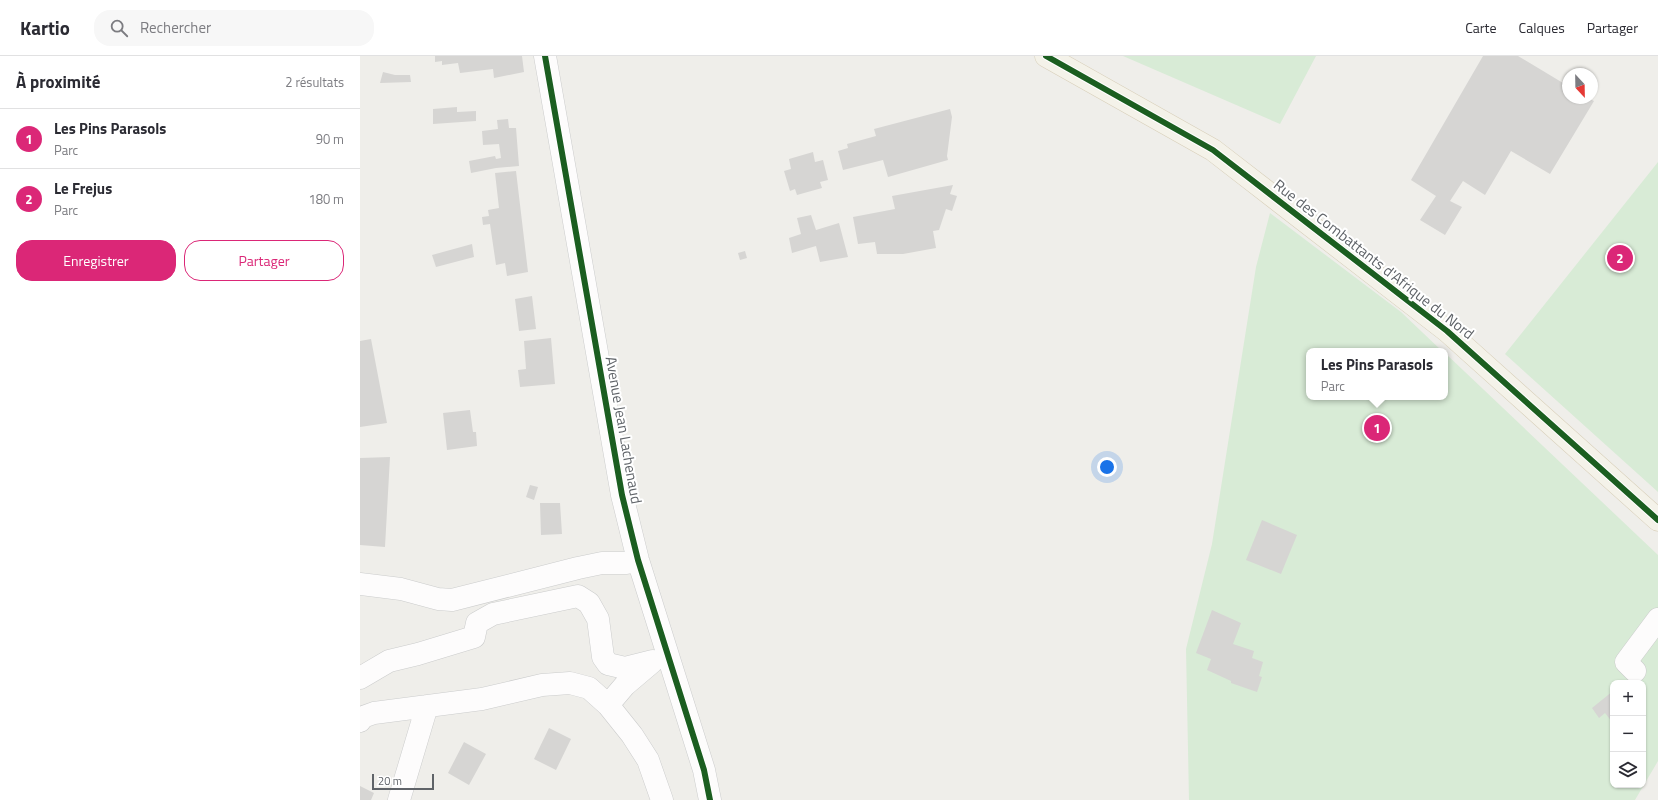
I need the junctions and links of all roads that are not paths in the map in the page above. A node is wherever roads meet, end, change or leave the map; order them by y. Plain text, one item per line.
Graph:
1 (545, 56) edge
2 (1046, 56) edge
3 (1658, 520) edge
4 (638, 560) junction
5 (360, 584) edge
6 (1658, 619) edge
7 (661, 659) junction
8 (1636, 671) dead end
9 (360, 678) edge
10 (608, 705) junction
11 (427, 706) junction
12 (360, 721) edge
13 (399, 800) edge
14 (662, 800) edge
15 (710, 800) edge

1 - 4 street, Avenue Jean Lachenaud
2 - 3 main road, Rue des Combattants d'Afrique du Nord
4 - 5 street
4 - 7 street, Avenue Jean Lachenaud
6 - 8 street
7 - 9 street
7 - 10 street
7 - 15 street, Avenue Jean Lachenaud
10 - 11 street
10 - 14 street
11 - 12 street
11 - 13 street

